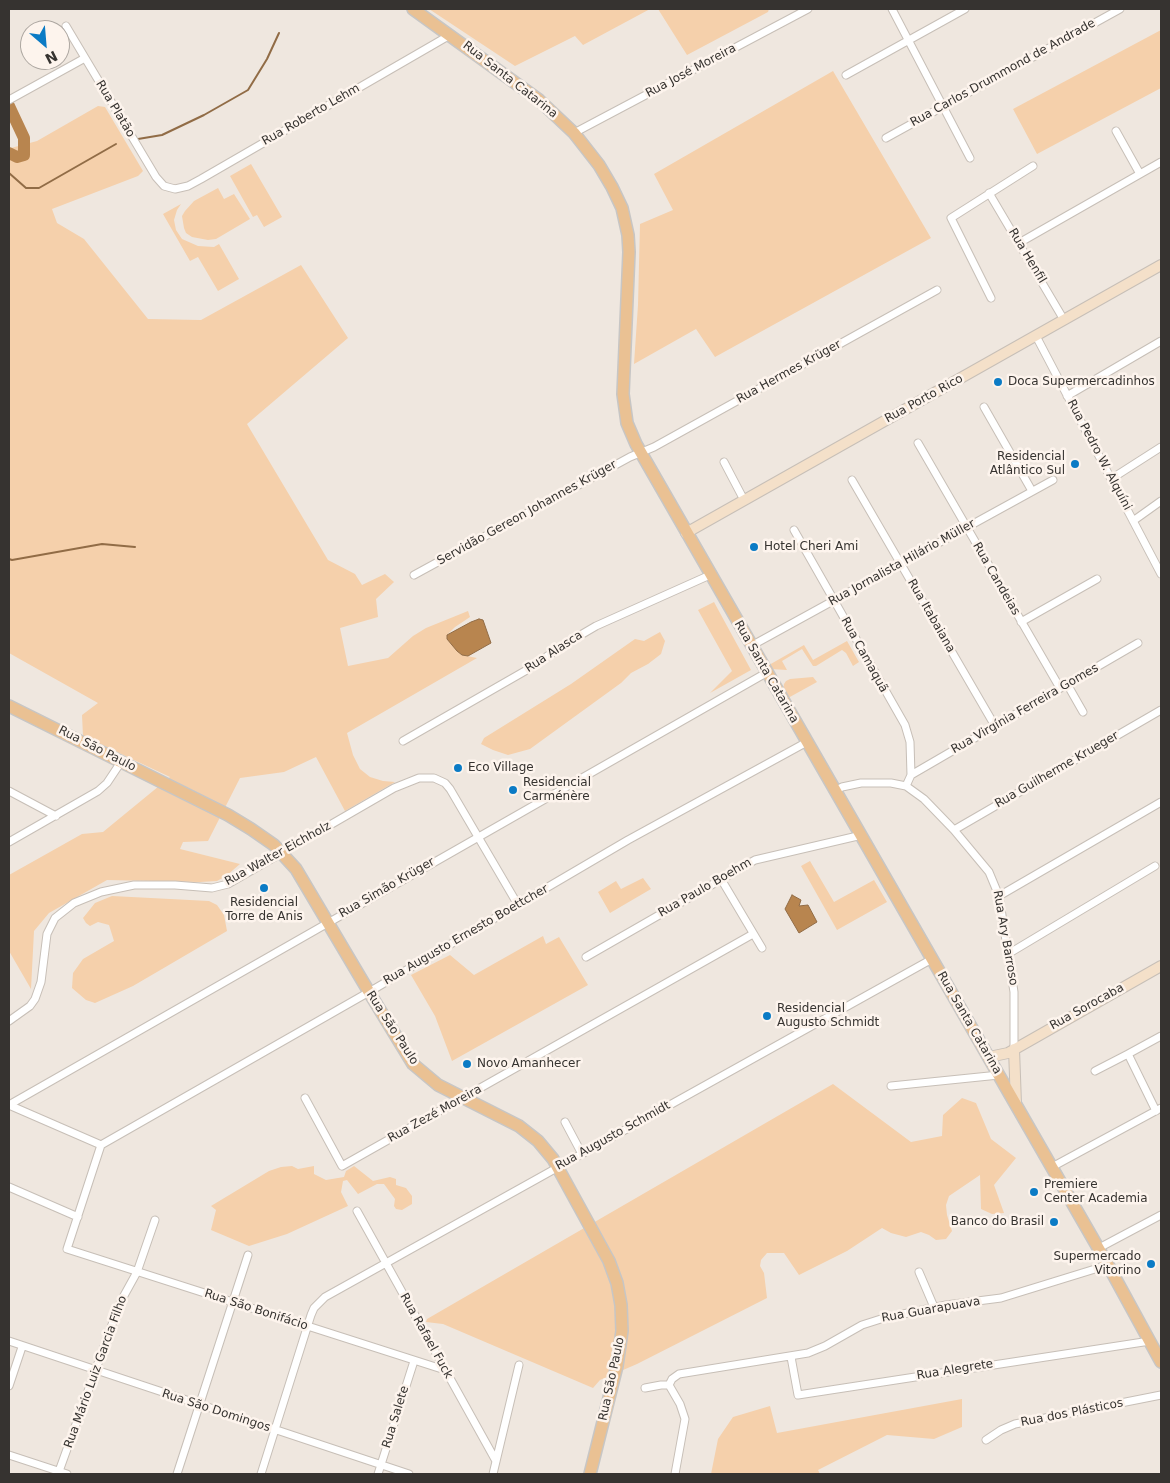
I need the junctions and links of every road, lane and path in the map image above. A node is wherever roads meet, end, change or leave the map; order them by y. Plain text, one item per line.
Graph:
1 (414, 9) edge
2 (808, 9) edge
3 (892, 9) edge
4 (965, 9) edge
5 (1120, 9) edge
6 (70, 33) edge
7 (450, 35) junction
8 (908, 40) junction
9 (85, 58) junction
10 (846, 74) dead end
11 (9, 100) edge
12 (942, 107) junction
13 (1116, 131) dead end
14 (574, 134) junction
15 (886, 138) dead end
16 (970, 158) dead end
17 (1161, 162) edge
18 (1033, 166) dead end
19 (1140, 174) junction
20 (169, 188) joint
21 (989, 193) junction
22 (1019, 243) junction
23 (1161, 265) edge
24 (937, 290) dead end
25 (991, 298) dead end
26 (1064, 320) junction
27 (1036, 336) junction
28 (1161, 342) edge
29 (1067, 396) junction
30 (984, 407) dead end
31 (918, 443) dead end
32 (1161, 447) edge
33 (641, 453) junction
34 (724, 462) dead end
35 (852, 480) dead end
36 (1053, 480) dead end
37 (1111, 480) junction
38 (1032, 491) junction
39 (744, 500) junction
40 (1161, 501) edge
41 (1133, 521) junction
42 (967, 527) junction
43 (794, 530) dead end
44 (686, 533) junction
45 (901, 564) junction
46 (1161, 574) edge
47 (414, 575) dead end
48 (710, 575) junction
49 (1097, 579) dead end
50 (834, 601) junction
51 (1022, 622) junction
52 (1138, 643) dead end
53 (751, 646) junction
54 (766, 673) junction
55 (1067, 684) junction
56 (1060, 688) junction
57 (9, 706) edge
58 (1161, 710) edge
59 (1083, 712) dead end
60 (995, 726) junction
61 (404, 741) dead end
62 (807, 742) junction
63 (121, 762) junction
64 (911, 775) junction
65 (906, 786) junction
66 (9, 791) edge
67 (835, 791) junction
68 (1161, 802) edge
69 (56, 816) junction
70 (954, 830) junction
71 (862, 835) junction
72 (477, 837) junction
73 (9, 842) edge
74 (283, 853) junction
75 (1155, 866) dead end
76 (720, 878) junction
77 (999, 896) junction
78 (518, 905) junction
79 (328, 922) junction
80 (753, 934) junction
81 (762, 948) dead end
82 (1008, 954) junction
83 (586, 957) dead end
84 (932, 959) junction
85 (1161, 966) edge
86 (369, 992) junction
87 (9, 1021) edge
88 (1161, 1036) edge
89 (1014, 1049) junction
90 (1128, 1054) junction
91 (989, 1057) junction
92 (1095, 1071) dead end
93 (999, 1075) junction
94 (891, 1086) dead end
95 (304, 1098) dead end
96 (463, 1098) junction
97 (1016, 1104) junction
98 (9, 1105) edge
99 (1159, 1110) edge
100 (565, 1122) dead end
101 (100, 1145) junction
102 (582, 1154) junction
103 (558, 1167) junction
104 (1052, 1167) junction
105 (9, 1187) edge
106 (357, 1211) dead end
107 (1161, 1215) edge
108 (78, 1217) junction
109 (155, 1220) dead end
110 (1098, 1248) junction
111 (248, 1255) dead end
112 (386, 1263) junction
113 (1108, 1265) junction
114 (137, 1272) junction
115 (919, 1272) dead end
116 (232, 1302) junction
117 (934, 1308) junction
118 (307, 1326) junction
119 (1150, 1341) junction
120 (9, 1342) edge
121 (22, 1347) junction
122 (791, 1357) junction
123 (414, 1360) junction
124 (1161, 1362) edge
125 (518, 1365) dead end
126 (445, 1370) junction
127 (95, 1371) junction
128 (669, 1385) junction
129 (9, 1386) edge
130 (645, 1388) dead end
131 (1161, 1395) edge
132 (199, 1405) junction
133 (275, 1430) junction
134 (986, 1440) dead end
135 (9, 1455) edge
136 (496, 1461) junction
137 (381, 1465) junction
138 (62, 1473) edge
139 (177, 1474) edge
140 (261, 1474) edge
141 (378, 1474) edge
142 (409, 1474) edge
143 (493, 1474) edge
144 (590, 1474) edge
145 (675, 1474) edge

1 - 7 main road, Rua Santa Catarina
2 - 14 street, Rua José Moreira
3 - 8 street
4 - 8 street
5 - 12 street, Rua Carlos Drummond de Andrade
6 - 9 street, Rua Platão
7 - 14 main road, Rua Santa Catarina
7 - 20 street, Rua Roberto Lehm
8 - 10 street
8 - 12 street
9 - 11 street
9 - 20 street, Rua Platão
12 - 15 street, Rua Carlos Drummond de Andrade
12 - 16 street
13 - 19 street
14 - 33 main road, Rua Santa Catarina
17 - 19 street
18 - 21 street
19 - 22 street
21 - 22 street, Rua Henfil
21 - 25 street
22 - 26 street, Rua Henfil
23 - 26 main road, Rua Porto Rico
24 - 33 street, Rua Hermes Krüger
26 - 27 main road, Rua Porto Rico
27 - 29 street, Rua Pedro W. Alquíni
27 - 39 main road, Rua Porto Rico
28 - 29 street
29 - 37 street, Rua Pedro W. Alquíni
30 - 38 street
31 - 42 street, Rua Candeias
32 - 37 street
33 - 44 main road, Rua Santa Catarina
33 - 47 street, Servidão Gereon Johannes Krüger
34 - 39 street
35 - 45 street, Rua Itabaiana
36 - 38 street, Rua Jornalista Hilário Müller
37 - 41 street, Rua Pedro W. Alquíni
38 - 42 street, Rua Jornalista Hilário Müller
39 - 44 main road, Rua Porto Rico
40 - 41 street
41 - 46 street, Rua Pedro W. Alquíni
42 - 45 street, Rua Jornalista Hilário Müller
42 - 51 street, Rua Candeias
43 - 50 street, Rua Camaquã
44 - 48 main road, Rua Santa Catarina
45 - 50 street, Rua Jornalista Hilário Müller
45 - 60 street, Rua Itabaiana
48 - 53 main road, Rua Santa Catarina
48 - 61 street, Rua Alasca
49 - 51 street
50 - 53 street, Rua Jornalista Hilário Müller
50 - 64 street, Rua Camaquã
51 - 56 street, Rua Candeias
52 - 55 street, Rua Virgínia Ferreira Gomes
53 - 54 main road, Rua Santa Catarina
54 - 62 main road, Rua Santa Catarina
54 - 72 street, Rua Simão Krüger
55 - 56 street, Rua Virgínia Ferreira Gomes
55 - 59 street
56 - 60 street, Rua Virgínia Ferreira Gomes
57 - 63 main road, Rua São Paulo
58 - 70 street, Rua Guilherme Krueger
60 - 64 street, Rua Virgínia Ferreira Gomes
62 - 67 main road, Rua Santa Catarina
62 - 78 street, Rua Augusto Ernesto Boettcher
63 - 69 street
63 - 74 main road, Rua São Paulo
64 - 65 street, Rua Camaquã
65 - 67 street
65 - 70 street, Rua Ary Barroso
66 - 69 street
67 - 71 main road, Rua Santa Catarina
68 - 77 street
69 - 73 street
70 - 77 street, Rua Ary Barroso
71 - 76 street, Rua Paulo Boehm
71 - 84 main road, Rua Santa Catarina
72 - 74 street, Rua Walter Eichholz
72 - 78 street, Rua Walter Eichholz
72 - 79 street, Rua Simão Krüger
74 - 79 main road, Rua São Paulo
74 - 87 street, Rua Walter Eichholz
75 - 82 street
76 - 80 street
76 - 83 street, Rua Paulo Boehm
77 - 82 street, Rua Ary Barroso
78 - 86 street, Rua Augusto Ernesto Boettcher
79 - 86 main road, Rua São Paulo
79 - 98 street, Rua Simão Krüger
80 - 81 street
80 - 96 street, Rua Zezé Moreira
82 - 89 street, Rua Ary Barroso
84 - 91 main road, Rua Santa Catarina
84 - 102 street, Rua Augusto Schmidt
85 - 89 main road, Rua Sorocaba
86 - 96 main road, Rua São Paulo
86 - 101 street, Rua Augusto Ernesto Boettcher
88 - 90 street
89 - 91 main road, Rua Sorocaba
89 - 97 main road
90 - 92 street
90 - 99 street
91 - 93 main road, Rua Santa Catarina
93 - 94 street
93 - 97 main road, Rua Santa Catarina
95 - 96 street, Rua Zezé Moreira
96 - 103 main road, Rua São Paulo
97 - 104 main road, Rua Santa Catarina
98 - 101 street
99 - 104 street
100 - 102 street
101 - 108 street
102 - 103 street, Rua Augusto Schmidt
103 - 112 street, Rua Augusto Schmidt
103 - 144 main road, Rua São Paulo
104 - 110 main road, Rua Santa Catarina
105 - 108 street
106 - 112 street, Rua Rafael Fuck
107 - 110 street
108 - 114 street, Rua São Bonifácio
109 - 114 street, Rua Mário Luiz Garcia Filho
110 - 113 main road, Rua Santa Catarina
111 - 116 street
112 - 118 street, Rua Augusto Schmidt
112 - 126 street, Rua Rafael Fuck
113 - 117 street, Rua Guarapuava
113 - 119 main road, Rua Santa Catarina
114 - 116 street, Rua São Bonifácio
114 - 127 street, Rua Mário Luiz Garcia Filho
115 - 117 street
116 - 118 street, Rua São Bonifácio
116 - 132 street
117 - 122 street, Rua Guarapuava
118 - 123 street, Rua São Bonifácio
118 - 133 street, Rua Augusto Schmidt
119 - 122 street, Rua Alegrete
119 - 124 main road, Rua Santa Catarina
120 - 121 street, Rua São Domingos
121 - 127 street, Rua São Domingos
121 - 129 street
122 - 128 street, Rua Guarapuava
123 - 126 street, Rua São Bonifácio
123 - 137 street, Rua Salete
125 - 136 street
126 - 136 street, Rua Rafael Fuck
127 - 132 street, Rua São Domingos
127 - 138 street, Rua Mário Luiz Garcia Filho
128 - 130 street, Rua Guarapuava
128 - 145 street
131 - 134 street, Rua dos Plásticos
132 - 133 street, Rua São Domingos
132 - 139 street
133 - 137 street, Rua São Domingos
133 - 140 street, Rua Augusto Schmidt
135 - 138 street
136 - 143 street
137 - 141 street, Rua Salete
137 - 142 street, Rua São Domingos

